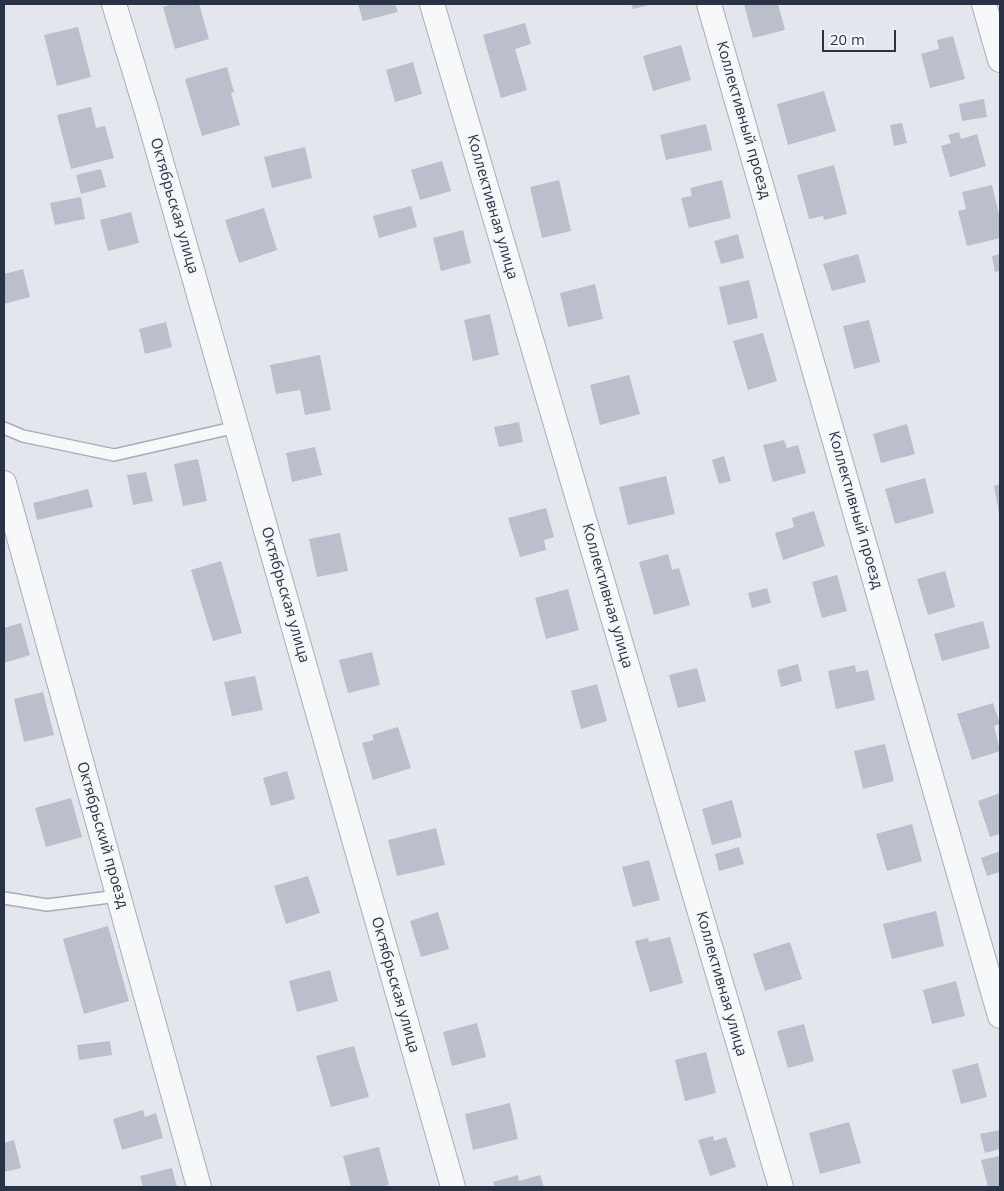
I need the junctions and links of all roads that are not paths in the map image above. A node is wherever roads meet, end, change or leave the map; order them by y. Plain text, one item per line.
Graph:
1 (114, 4) edge
2 (432, 4) edge
3 (710, 4) edge
4 (984, 4) edge
5 (1000, 60) edge
6 (237, 427) junction
7 (4, 428) edge
8 (4, 483) edge
9 (118, 896) junction
10 (4, 898) edge
11 (1000, 1016) edge
12 (199, 1187) edge
13 (453, 1187) edge
14 (781, 1187) edge

1 - 6 street, Октябрьская улица
2 - 14 street, Коллективная улица
3 - 11 street, Коллективный проезд
4 - 5 street
6 - 7 lane
6 - 13 street, Октябрьская улица
8 - 9 street, Октябрьский проезд
9 - 10 lane
9 - 12 street, Октябрьский проезд

